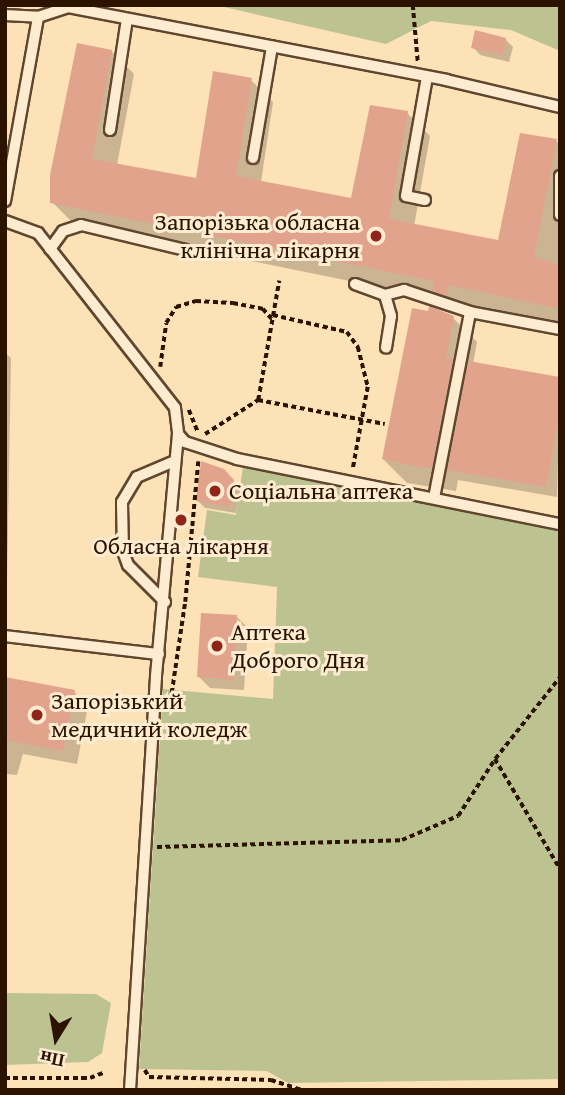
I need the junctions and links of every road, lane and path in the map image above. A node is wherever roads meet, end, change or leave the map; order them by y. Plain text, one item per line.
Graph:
1 (32, 5) edge
2 (414, 5) edge
3 (5, 15) edge
4 (38, 18) junction
5 (127, 19) junction
6 (272, 47) junction
7 (423, 76) junction
8 (560, 107) edge
9 (110, 130) dead end
10 (253, 158) dead end
11 (560, 176) edge
12 (425, 200) dead end
13 (5, 201) edge
14 (560, 215) edge
15 (5, 221) edge
16 (50, 249) junction
17 (185, 250) dead end
18 (279, 281) dead end
19 (355, 284) dead end
20 (385, 295) junction
21 (470, 312) junction
22 (273, 317) junction
23 (560, 329) edge
24 (386, 348) dead end
25 (160, 367) dead end
26 (258, 400) junction
27 (362, 420) junction
28 (385, 424) dead end
29 (178, 434) junction
30 (201, 438) dead end
31 (173, 462) junction
32 (198, 462) dead end
33 (353, 470) dead end
34 (434, 498) junction
35 (560, 524) edge
36 (165, 603) junction
37 (5, 636) edge
38 (159, 654) junction
39 (560, 677) edge
40 (168, 718) dead end
41 (495, 759) junction
42 (144, 847) junction
43 (560, 869) edge
44 (103, 1073) dead end
45 (149, 1076) dead end
46 (5, 1078) edge
47 (130, 1090) edge
48 (302, 1090) edge

1 - 4 lane
2 - 7 path
3 - 4 lane
4 - 5 lane
4 - 13 lane
5 - 6 lane
5 - 9 lane
6 - 7 lane
6 - 10 lane
7 - 8 lane
7 - 12 lane
11 - 14 lane
15 - 16 lane
16 - 17 lane
16 - 29 lane
18 - 22 path
19 - 20 lane
20 - 21 lane
20 - 24 lane
21 - 23 lane
21 - 34 lane
22 - 25 path
22 - 26 path
22 - 27 path
26 - 27 path
26 - 30 path
27 - 28 path
27 - 33 path
29 - 31 lane
29 - 34 lane
31 - 36 lane
31 - 36 lane
32 - 40 path
34 - 35 lane
36 - 38 lane
37 - 38 lane
38 - 42 lane
39 - 41 path
41 - 42 path
41 - 43 path
42 - 47 lane
44 - 46 path
45 - 48 path

